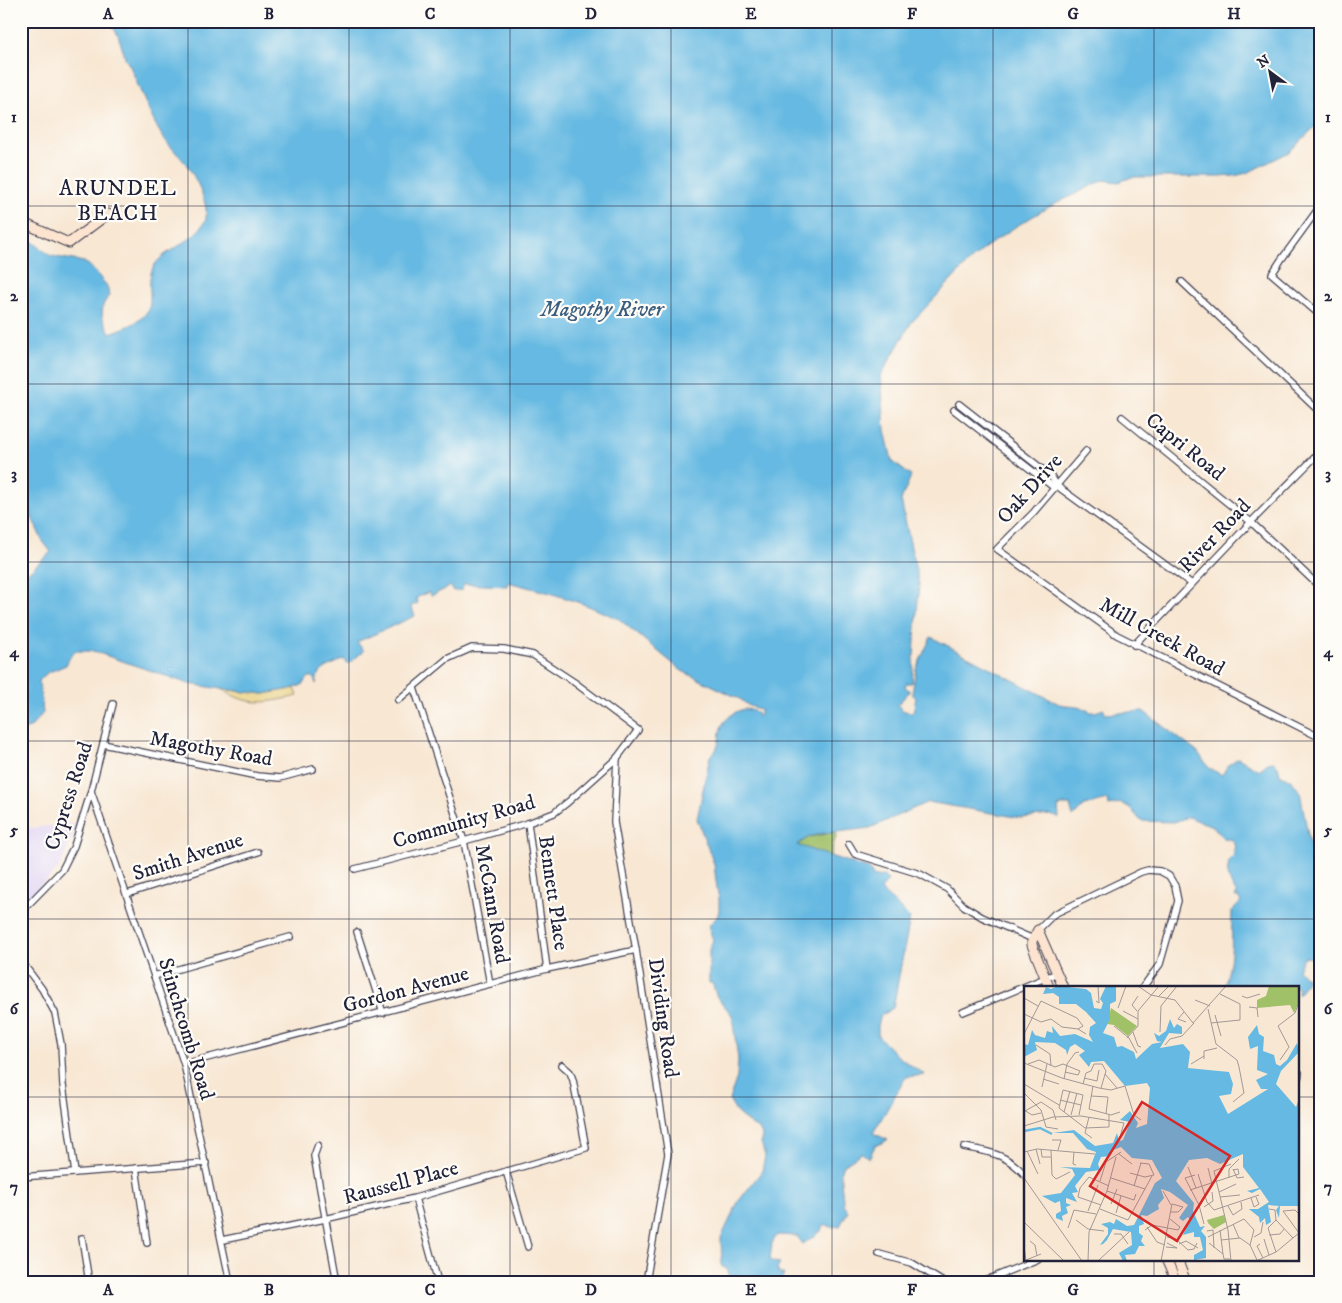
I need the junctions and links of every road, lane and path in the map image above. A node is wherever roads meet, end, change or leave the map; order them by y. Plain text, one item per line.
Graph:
1 (1321, 205) edge
2 (108, 214) dead end
3 (21, 222) edge
4 (1182, 282) dead end
5 (1321, 316) edge
6 (959, 404) dead end
7 (954, 410) dead end
8 (1321, 413) edge
9 (1122, 417) dead end
10 (1086, 451) dead end
11 (1321, 451) edge
12 (1057, 486) junction
13 (1251, 522) junction
14 (996, 549) joint
15 (1192, 584) junction
16 (1321, 588) edge
17 (1134, 645) junction
18 (414, 688) junction
19 (398, 700) dead end
20 (113, 704) dead end
21 (1321, 738) edge
22 (103, 744) junction
23 (617, 758) junction
24 (313, 769) dead end
25 (91, 791) junction
26 (528, 823) junction
27 (464, 841) junction
28 (849, 844) dead end
29 (258, 852) dead end
30 (355, 869) dead end
31 (127, 894) junction
32 (21, 912) edge
33 (1038, 930) junction
34 (357, 932) dead end
35 (290, 937) dead end
36 (1032, 939) junction
37 (636, 950) junction
38 (21, 961) edge
39 (547, 968) junction
40 (1057, 974) junction
41 (154, 976) junction
42 (1048, 983) edge
43 (490, 984) junction
44 (1063, 986) edge
45 (1144, 986) edge
46 (1024, 991) edge
47 (963, 1012) dead end
48 (383, 1013) junction
49 (184, 1064) junction
50 (562, 1065) dead end
51 (318, 1145) dead end
52 (964, 1147) dead end
53 (206, 1163) junction
54 (136, 1168) junction
55 (506, 1171) junction
56 (75, 1173) junction
57 (1024, 1174) edge
58 (21, 1177) edge
59 (415, 1198) junction
60 (325, 1219) junction
61 (82, 1238) dead end
62 (222, 1240) junction
63 (147, 1243) dead end
64 (528, 1247) dead end
65 (879, 1254) dead end
66 (1036, 1260) edge
67 (1166, 1260) edge
68 (1177, 1260) edge
69 (89, 1282) edge
70 (230, 1282) edge
71 (337, 1282) edge
72 (438, 1282) edge
73 (646, 1282) edge
74 (943, 1282) edge
75 (982, 1282) edge
76 (1176, 1282) edge
77 (1186, 1282) edge

1 - 5 street
2 - 3 street
4 - 8 street
6 - 12 street
7 - 12 street
9 - 13 street, Capri Road
10 - 12 street, Oak Drive
11 - 13 street, River Road
12 - 14 street, Oak Drive
12 - 15 street
13 - 15 street, River Road
13 - 16 street, Capri Road
14 - 17 street, Mill Creek Road
15 - 17 street, River Road
17 - 21 street, Mill Creek Road
18 - 19 street
18 - 23 street, Community Road
18 - 27 street, McCann Road
20 - 22 street, Cypress Road
22 - 24 street, Magothy Road
22 - 25 street, Cypress Road
23 - 26 street, Community Road
23 - 37 street, Dividing Road
25 - 31 street, Stinchcomb Road
25 - 32 street, Cypress Road
26 - 27 street, Community Road
26 - 39 street, Bennett Place
27 - 30 street, Community Road
27 - 43 street, McCann Road
28 - 36 street
29 - 31 street, Smith Avenue
31 - 41 street, Stinchcomb Road
33 - 36 street
33 - 40 street
33 - 45 street
34 - 48 street
35 - 41 street
36 - 42 street
37 - 39 street, Gordon Avenue
37 - 73 street, Dividing Road
38 - 56 street
39 - 43 street, Gordon Avenue
40 - 42 street
40 - 44 street
41 - 49 street, Stinchcomb Road
43 - 48 street, Gordon Avenue
46 - 47 street
48 - 49 street, Gordon Avenue
49 - 53 street, Stinchcomb Road
50 - 55 street, Raussell Place
51 - 60 street
52 - 57 street
53 - 54 street
53 - 62 street, Stinchcomb Road
54 - 56 street
54 - 63 street
55 - 59 street, Raussell Place
55 - 64 street
56 - 58 street
59 - 60 street, Raussell Place
59 - 72 street
60 - 62 street, Raussell Place
60 - 71 street
61 - 69 street
62 - 70 street, Stinchcomb Road
65 - 74 street
66 - 75 street
67 - 76 street
68 - 77 street

